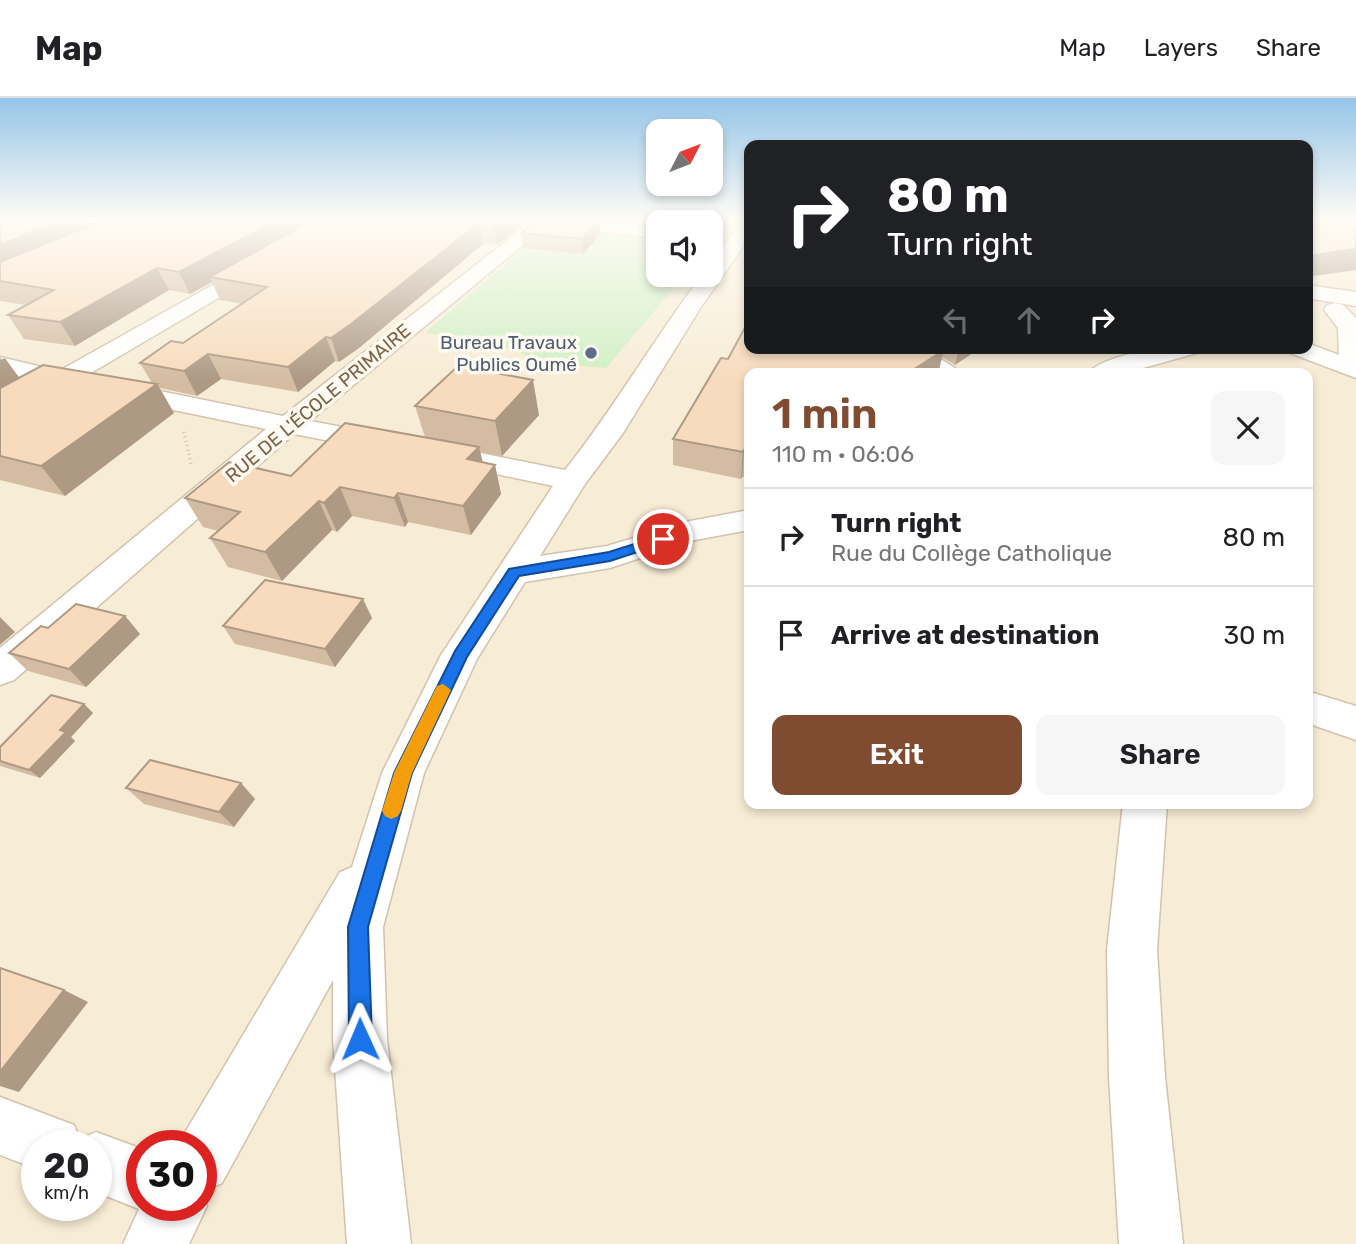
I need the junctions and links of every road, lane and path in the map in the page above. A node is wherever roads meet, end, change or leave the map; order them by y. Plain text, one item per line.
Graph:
1 (246, 274) edge
2 (476, 274) edge
3 (711, 274) edge
4 (1313, 294) edge
5 (1341, 307) edge
6 (1313, 353) edge
7 (916, 354) edge
8 (1162, 354) edge
9 (0, 365) edge
10 (938, 368) edge
11 (1115, 368) edge
12 (1353, 369) edge
13 (61, 379) junction
14 (165, 401) junction
15 (0, 415) edge
16 (289, 424) junction
17 (572, 481) junction
18 (201, 501) junction
19 (744, 521) edge
20 (514, 572) junction
21 (0, 670) edge
22 (1313, 709) edge
23 (1356, 723) edge
24 (1144, 809) edge
25 (379, 850) junction
26 (0, 1126) edge
27 (21, 1134) edge
28 (217, 1134) edge
29 (168, 1221) edge
30 (155, 1244) edge
31 (379, 1244) edge
32 (1151, 1244) edge

1 - 13 street
2 - 16 street, RUE DE L'ÉCOLE PRIMAIRE
3 - 17 street
4 - 5 street
5 - 12 street
6 - 12 street
7 - 10 street
8 - 11 street
9 - 13 street
13 - 14 street
13 - 15 street
14 - 16 street
14 - 18 path
16 - 17 street
16 - 18 street, RUE DE L'ÉCOLE PRIMAIRE
17 - 20 street
18 - 21 street, RUE DE L'ÉCOLE PRIMAIRE
19 - 20 street
20 - 25 street
22 - 23 street
24 - 32 street
25 - 28 street
25 - 31 street
26 - 27 street
29 - 30 street

